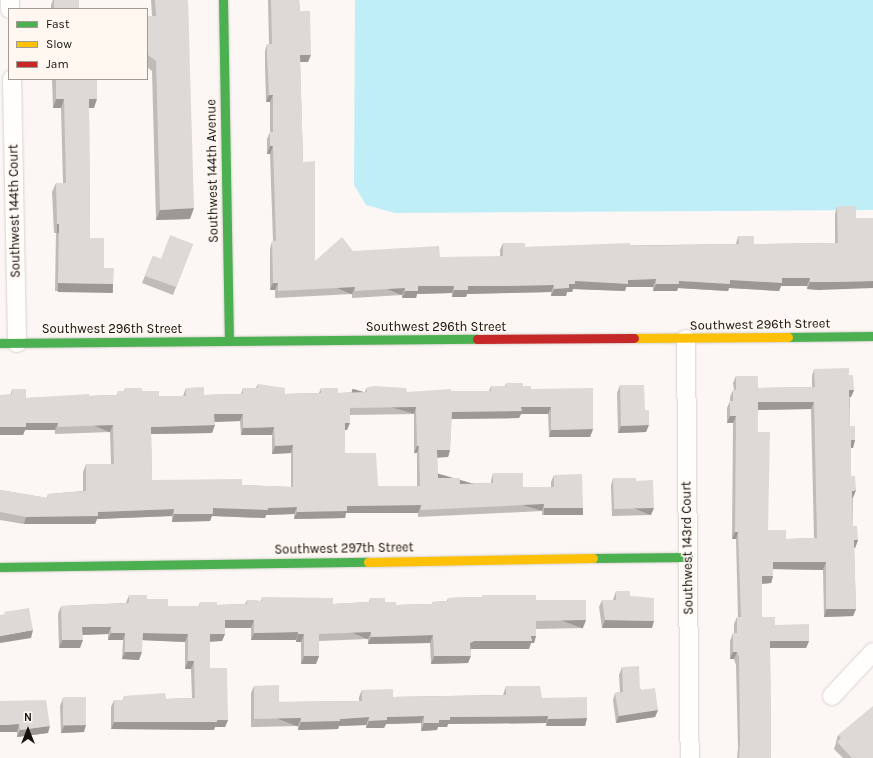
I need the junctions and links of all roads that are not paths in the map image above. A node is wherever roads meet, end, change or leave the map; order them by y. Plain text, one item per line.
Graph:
1 (223, 0) edge
2 (12, 80) edge
3 (7, 120) edge
4 (873, 336) edge
5 (686, 339) junction
6 (229, 341) junction
7 (8, 343) edge
8 (688, 558) junction
9 (0, 567) edge
10 (873, 652) edge
11 (832, 696) dead end
12 (690, 758) edge

1 - 6 street, Southwest 144th Avenue
2 - 3 street, Southwest 144th Court
3 - 7 street, Southwest 144th Court
4 - 5 street, Southwest 296th Street
5 - 6 street, Southwest 296th Street
5 - 8 street, Southwest 143rd Court
6 - 7 street, Southwest 296th Street
8 - 9 street, Southwest 297th Street
8 - 12 street, Southwest 143rd Court
10 - 11 street

